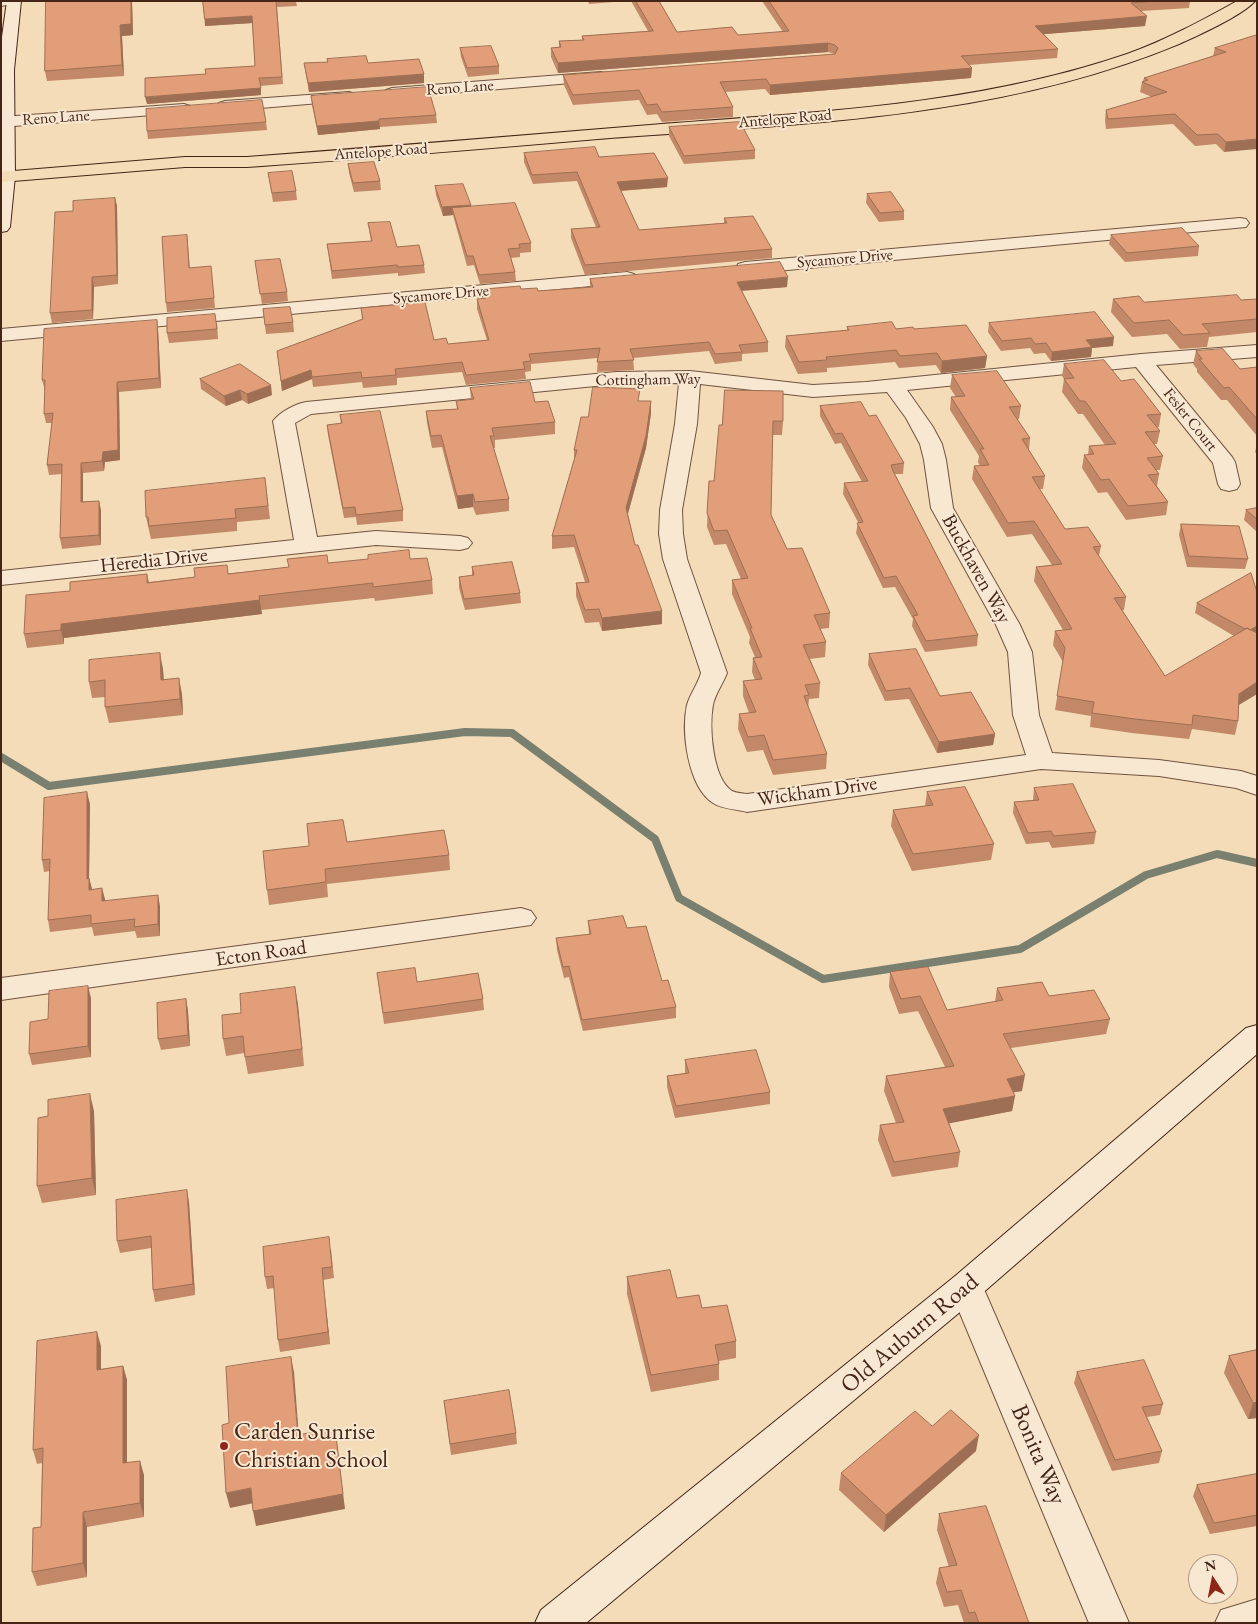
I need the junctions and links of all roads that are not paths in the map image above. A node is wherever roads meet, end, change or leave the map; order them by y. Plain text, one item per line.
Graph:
1 (7, 1) edge
2 (14, 1) edge
3 (1248, 1) edge
4 (1, 2) edge
5 (619, 76) edge
6 (381, 94) edge
7 (361, 96) edge
8 (4, 122) edge
9 (4, 182) edge
10 (1240, 223) dead end
11 (1, 227) edge
12 (724, 270) edge
13 (645, 277) edge
14 (1, 335) edge
15 (1257, 351) edge
16 (1141, 360) junction
17 (690, 377) junction
18 (893, 386) junction
19 (1229, 484) dead end
20 (460, 543) dead end
21 (307, 545) junction
22 (1, 578) edge
23 (1041, 761) junction
24 (1252, 778) edge
25 (521, 918) dead end
26 (1, 989) edge
27 (1257, 1036) edge
28 (966, 1287) junction
29 (1257, 1618) edge
30 (555, 1623) edge
31 (1109, 1623) edge
32 (1235, 1623) edge

1 - 4 street
2 - 8 street
3 - 9 main road, Antelope Road
5 - 6 street, Reno Lane
7 - 8 street, Reno Lane
8 - 9 street
9 - 11 street
10 - 12 street, Sycamore Drive
13 - 14 street, Sycamore Drive
15 - 16 street, Cottingham Way
16 - 18 street, Cottingham Way
16 - 19 street, Fesler Court
17 - 18 street, Cottingham Way
17 - 21 street, Cottingham Way
17 - 23 street, Wickham Drive
18 - 23 street, Buckhaven Way
20 - 21 street, Heredia Drive
21 - 22 street, Heredia Drive
23 - 24 street, Wickham Drive
25 - 26 street, Ecton Road
27 - 28 street, Old Auburn Road
28 - 30 street, Old Auburn Road
28 - 31 street, Bonita Way
29 - 32 street

